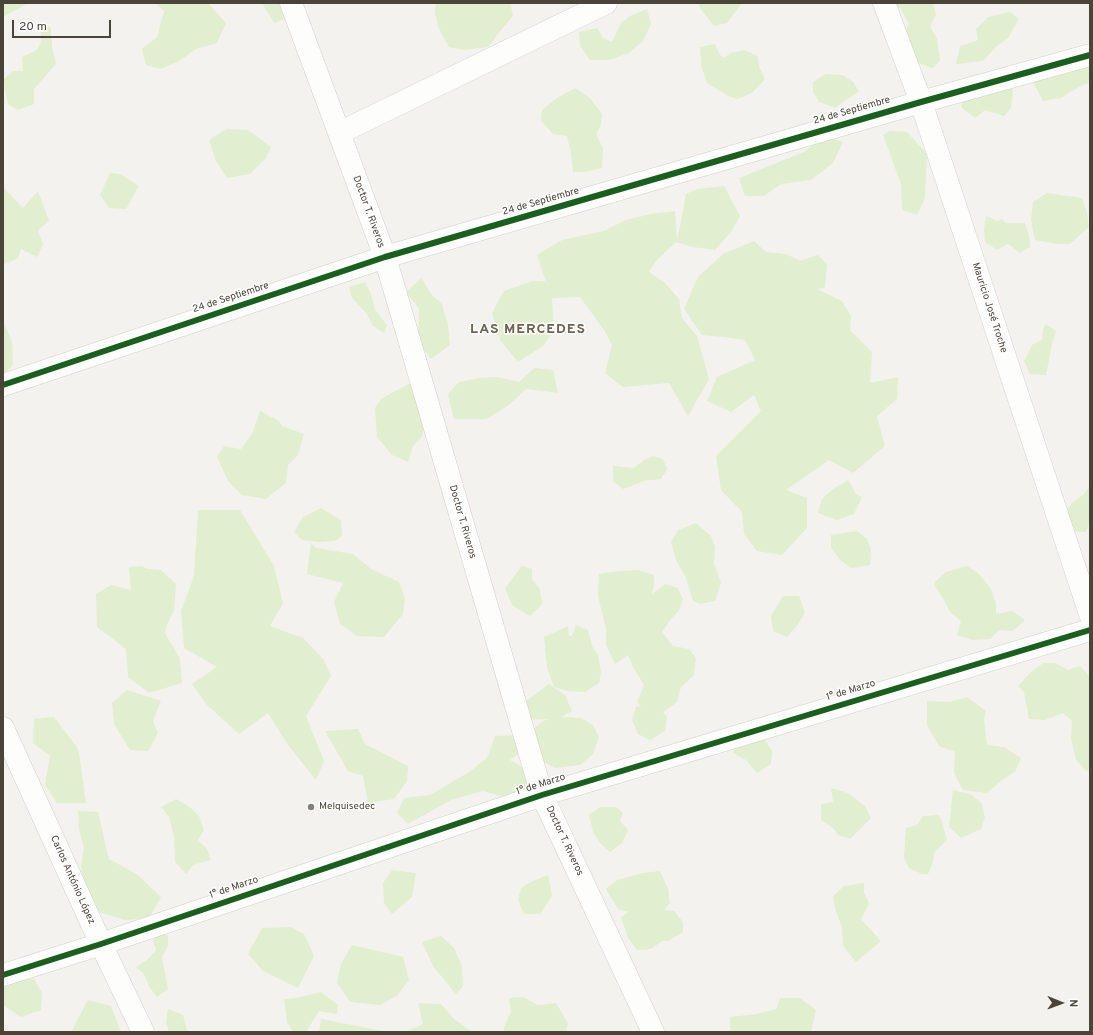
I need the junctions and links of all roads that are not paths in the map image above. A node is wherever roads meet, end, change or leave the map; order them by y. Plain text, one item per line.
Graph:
1 (291, 3) edge
2 (606, 3) edge
3 (884, 3) edge
4 (1090, 55) edge
5 (921, 102) junction
6 (339, 133) junction
7 (385, 257) junction
8 (3, 385) edge
9 (1090, 614) edge
10 (1090, 630) edge
11 (3, 728) edge
12 (542, 795) junction
13 (101, 944) junction
14 (3, 975) edge
15 (144, 1032) edge
16 (653, 1032) edge

1 - 6 street, Doctor T. Riveros
2 - 6 street
3 - 5 street, Mauricio José Troche
4 - 5 street, 24 de Septiembre
5 - 7 street, 24 de Septiembre
5 - 9 street, Mauricio José Troche
6 - 7 street, Doctor T. Riveros
7 - 8 street, 24 de Septiembre
7 - 12 street, Doctor T. Riveros
10 - 12 street, 1° de Marzo
11 - 13 street, Carlos António López
12 - 13 street, 1° de Marzo
12 - 16 street, Doctor T. Riveros
13 - 14 street, 1° de Marzo
13 - 15 street, Carlos António López

